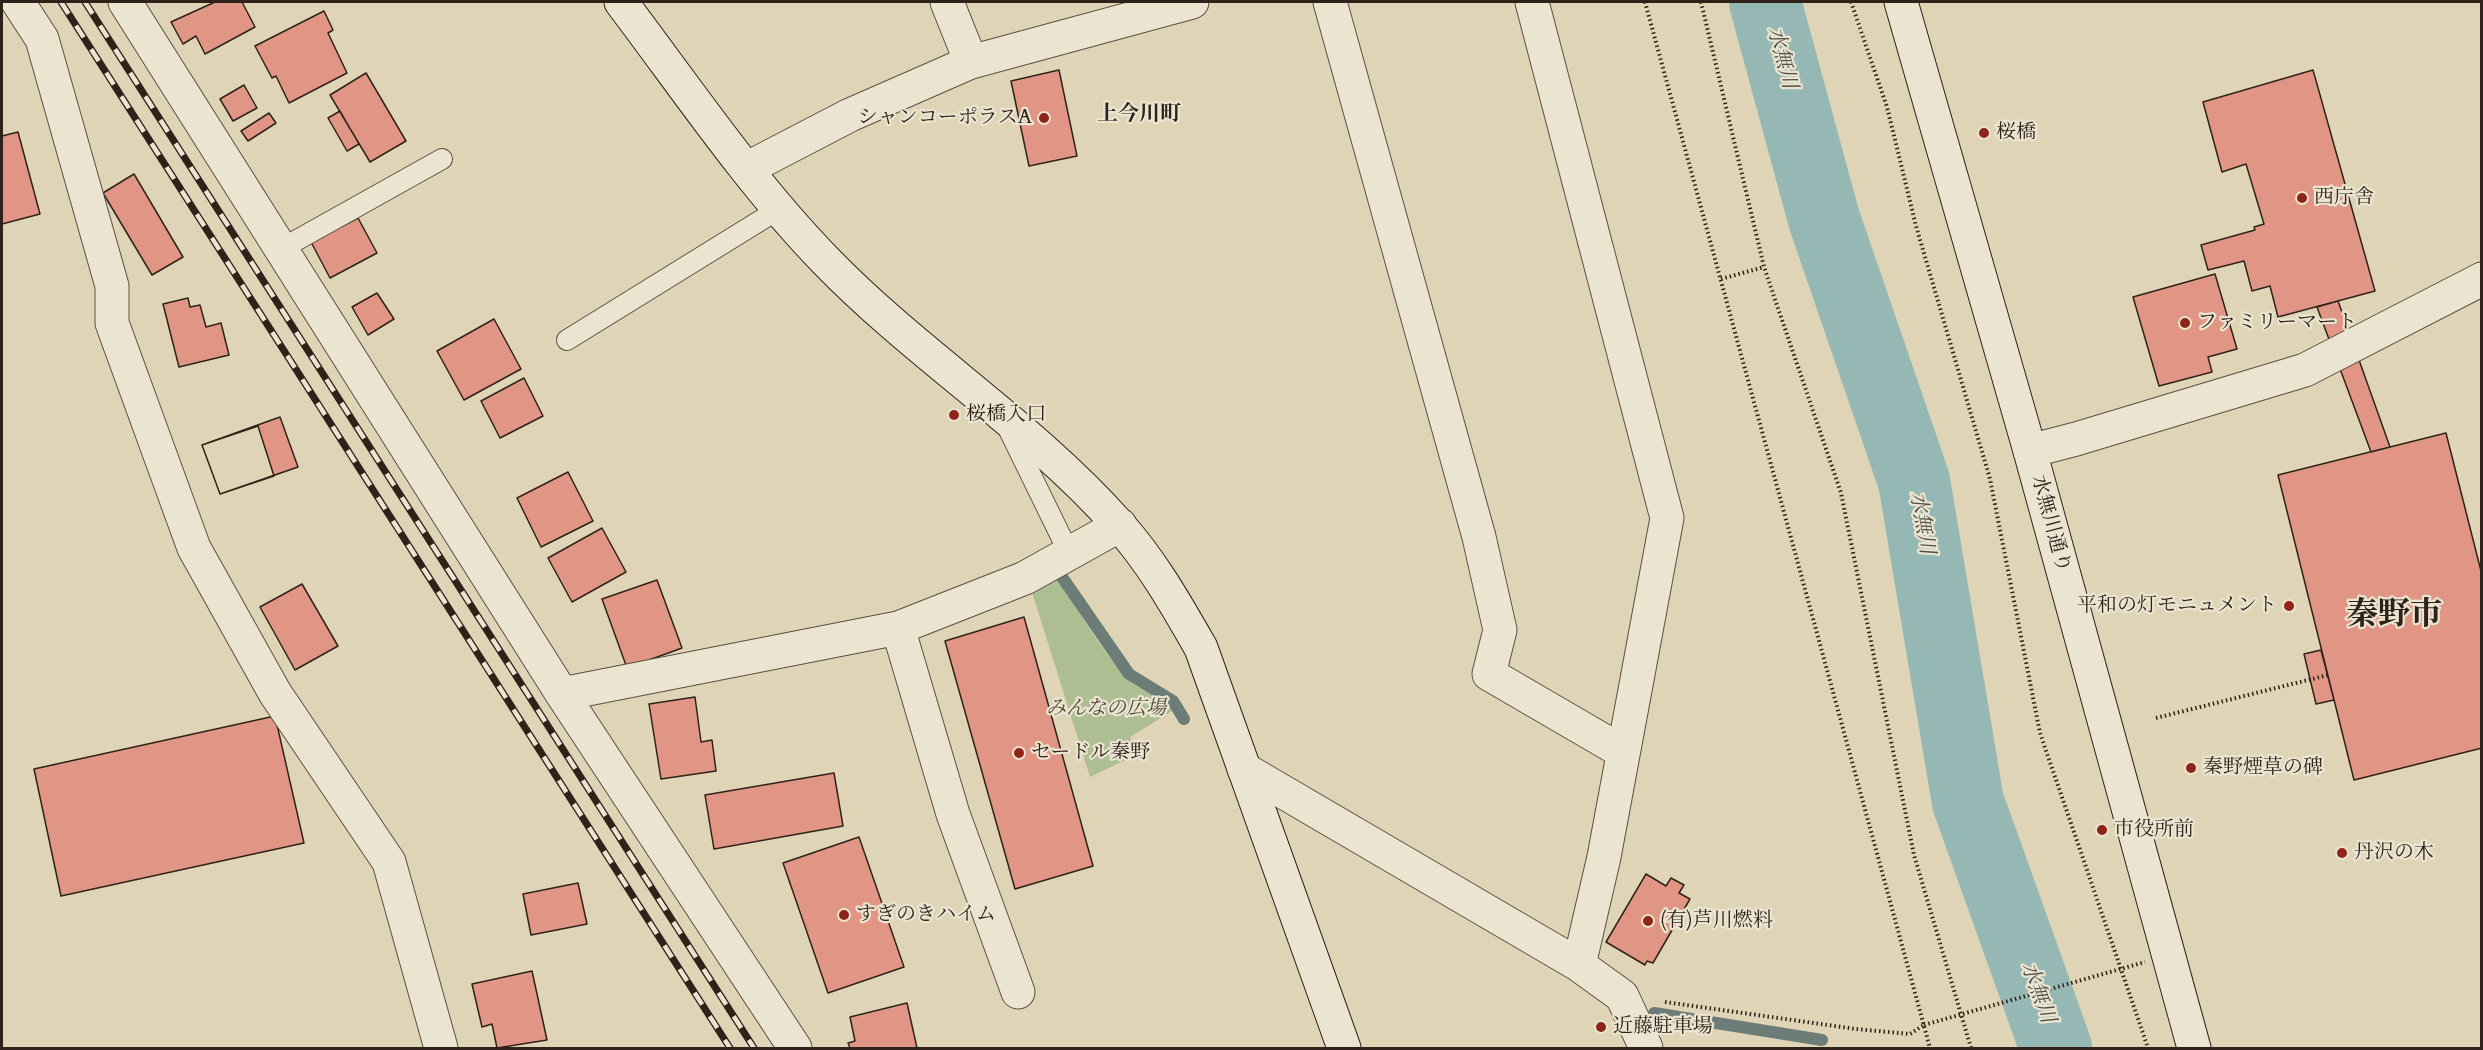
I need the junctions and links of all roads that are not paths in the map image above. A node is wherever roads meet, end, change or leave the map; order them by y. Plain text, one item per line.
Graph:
1 (18, 2) edge
2 (124, 2) edge
3 (621, 2) edge
4 (947, 2) edge
5 (1192, 2) edge
6 (1330, 2) edge
7 (1532, 2) edge
8 (1901, 2) edge
9 (971, 62) junction
10 (442, 159) dead end
11 (748, 168) junction
12 (779, 209) junction
13 (281, 249) junction
14 (2481, 279) edge
15 (567, 340) dead end
16 (1002, 416) junction
17 (2030, 451) junction
18 (1120, 525) junction
19 (1069, 553) junction
20 (898, 628) junction
21 (562, 694) junction
22 (1623, 752) junction
23 (1244, 769) junction
24 (1579, 965) junction
25 (1018, 992) dead end
26 (441, 1048) edge
27 (795, 1048) edge
28 (1344, 1048) edge
29 (1646, 1048) edge
30 (2193, 1048) edge

1 - 26 street
2 - 13 street
3 - 11 street
4 - 9 street
5 - 9 street
6 - 22 street
7 - 22 street
8 - 17 street, 水無川通り
9 - 11 street
10 - 13 lane
11 - 12 street
12 - 15 lane
12 - 16 street
13 - 21 street
14 - 17 street
16 - 18 street
16 - 19 lane
17 - 30 street, 水無川通り
18 - 19 street
18 - 23 street
19 - 20 street
20 - 21 street
20 - 25 street
21 - 27 street
22 - 24 street
23 - 24 street
23 - 28 street
24 - 29 street

